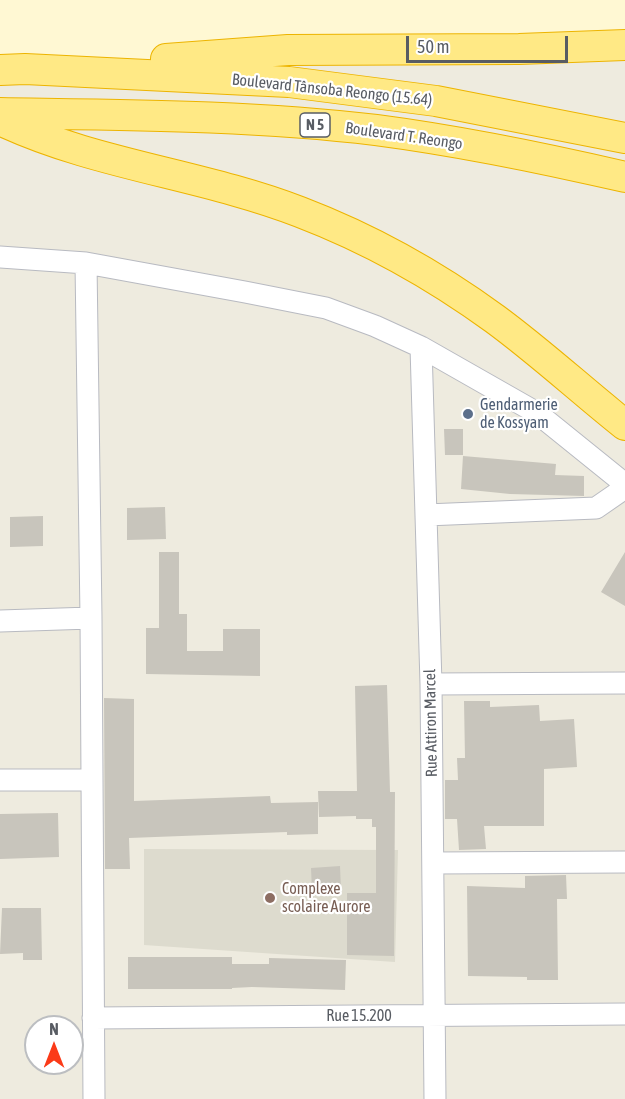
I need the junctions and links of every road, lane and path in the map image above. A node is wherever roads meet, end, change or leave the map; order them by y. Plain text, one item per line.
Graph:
1 (625, 45) edge
2 (12, 69) edge
3 (0, 113) edge
4 (0, 120) edge
5 (625, 138) edge
6 (625, 177) edge
7 (0, 257) edge
8 (86, 263) junction
9 (421, 347) junction
10 (625, 425) edge
11 (625, 486) edge
12 (426, 515) junction
13 (91, 618) junction
14 (0, 621) edge
15 (625, 682) edge
16 (431, 684) junction
17 (0, 780) edge
18 (90, 780) junction
19 (625, 862) edge
20 (434, 863) junction
21 (625, 1014) edge
22 (436, 1015) junction
23 (93, 1018) junction
24 (94, 1099) edge
25 (435, 1099) edge

1 - 2 highway
2 - 5 highway, Boulevard Tânsoba Reongo (15.64)
3 - 6 highway, Boulevard T. Reongo / N 5
4 - 10 highway
7 - 8 street
8 - 9 street
8 - 13 street
9 - 11 street
9 - 12 street, Rue Attiron Marcel
11 - 12 street
12 - 16 street, Rue Attiron Marcel
13 - 14 street
13 - 18 street
15 - 16 street
16 - 20 street, Rue Attiron Marcel
17 - 18 street
18 - 23 street
19 - 20 street
20 - 22 street, Rue Attiron Marcel
21 - 22 street, Rue 15.200
22 - 23 street, Rue 15.200
22 - 25 street, Rue Attiron Marcel
23 - 24 street

